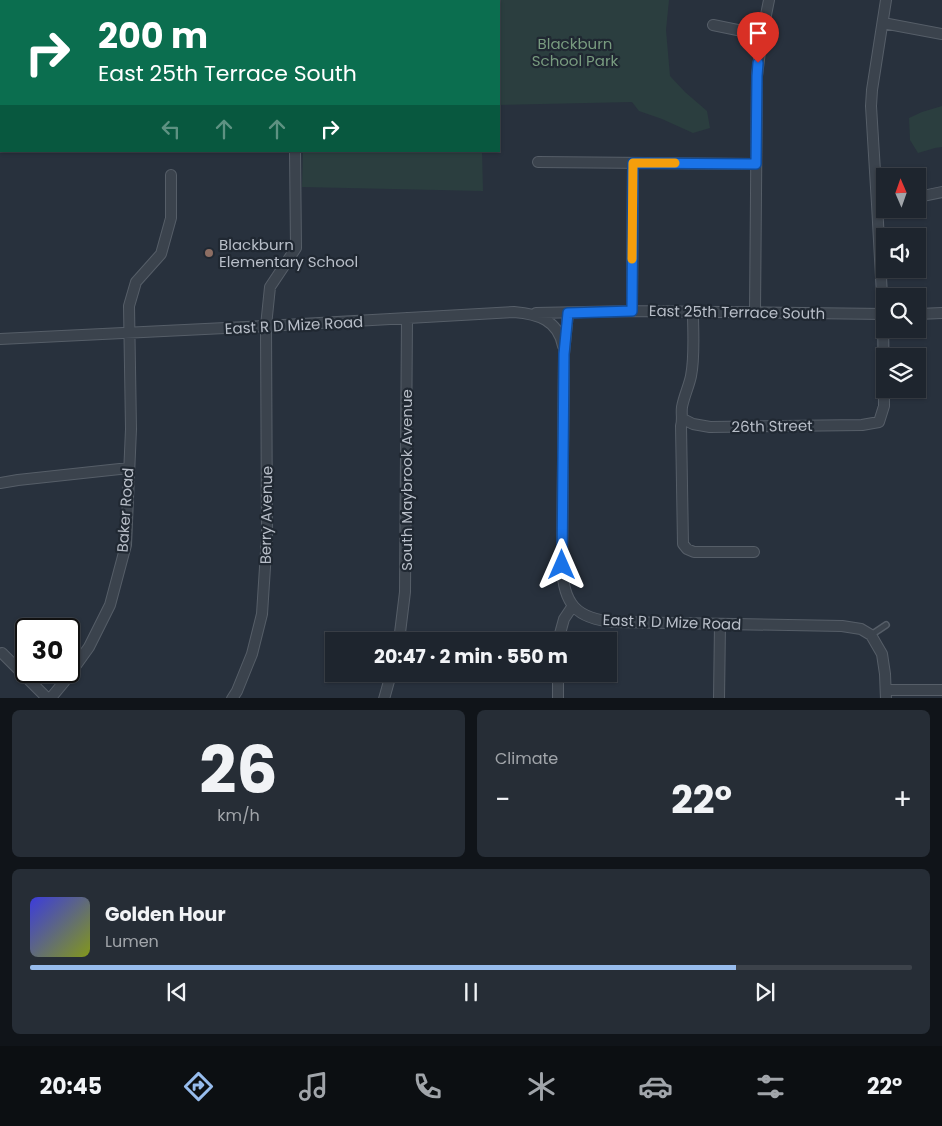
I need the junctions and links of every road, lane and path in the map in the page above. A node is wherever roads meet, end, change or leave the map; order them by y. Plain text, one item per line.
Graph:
1 (769, 0) edge
2 (886, 0) edge
3 (883, 23) junction
4 (713, 25) dead end
5 (942, 34) edge
6 (762, 35) junction
7 (295, 152) edge
8 (538, 162) dead end
9 (633, 163) junction
10 (756, 164) junction
11 (877, 168) edge
12 (171, 175) dead end
13 (942, 192) edge
14 (926, 195) edge
15 (881, 218) edge
16 (883, 288) edge
17 (632, 311) junction
18 (693, 312) junction
19 (755, 312) junction
20 (568, 313) junction
21 (942, 313) edge
22 (530, 314) junction
23 (876, 314) edge
24 (926, 314) edge
25 (407, 318) junction
26 (266, 326) junction
27 (130, 333) junction
28 (884, 338) edge
29 (0, 339) edge
30 (564, 354) junction
31 (683, 420) junction
32 (129, 468) junction
33 (0, 483) edge
34 (754, 552) dead end
35 (572, 607) junction
36 (720, 624) junction
37 (886, 625) dead end
38 (400, 632) edge
39 (560, 632) edge
40 (871, 635) junction
41 (2, 653) dead end
42 (389, 682) edge
43 (558, 682) edge
44 (942, 690) edge
45 (886, 694) edge
46 (49, 698) edge
47 (232, 698) edge
48 (384, 698) edge
49 (558, 698) edge
50 (719, 698) edge

1 - 6 street
2 - 3 street
3 - 5 street
3 - 11 street
4 - 6 street
6 - 10 street
7 - 26 street, Berry Avenue
8 - 9 street
9 - 10 street
9 - 17 street
10 - 19 street
12 - 27 street, Baker Road
13 - 14 street
15 - 16 street
17 - 18 street, East 25th Terrace South
17 - 20 street, East 25th Terrace South
18 - 19 street, East 25th Terrace South
18 - 31 street
19 - 23 street, East 25th Terrace South
20 - 22 street, East 25th Terrace South
20 - 30 street, East R D Mize Road
21 - 24 street
22 - 25 street, East R D Mize Road
22 - 30 street, East R D Mize Road
25 - 26 street, East R D Mize Road
25 - 38 street, South Maybrook Avenue
26 - 27 street, East R D Mize Road
26 - 47 street, Berry Avenue
27 - 29 street, East R D Mize Road
27 - 32 street, Baker Road
28 - 31 street, 26th Street
30 - 35 street, East R D Mize Road
31 - 34 street
32 - 33 street
32 - 46 street, Baker Road
35 - 36 street, East R D Mize Road
35 - 39 street
36 - 40 street, East R D Mize Road
36 - 50 street
37 - 40 lane
40 - 45 street
41 - 46 street
42 - 48 street
43 - 49 street
44 - 45 street

